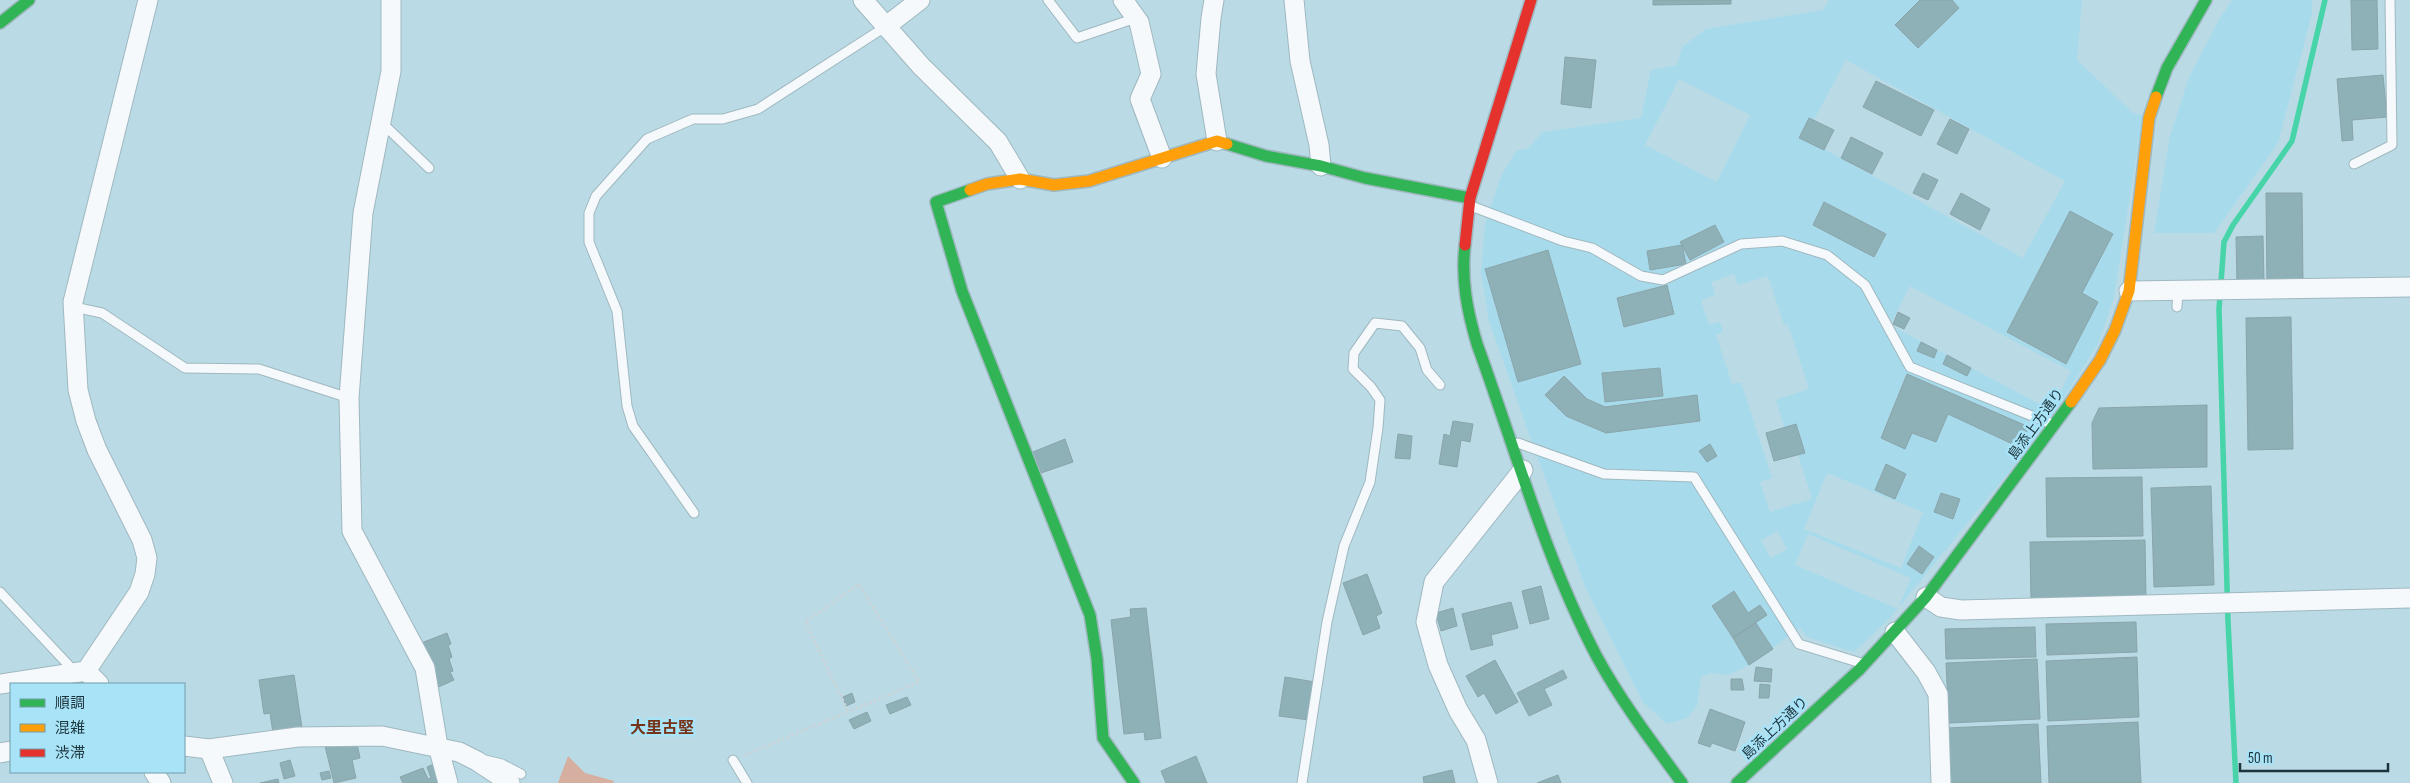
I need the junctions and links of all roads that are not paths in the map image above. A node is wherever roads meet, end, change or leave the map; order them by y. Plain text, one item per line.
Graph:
1 (29, 0) edge
2 (148, 0) edge
3 (391, 0) edge
4 (863, 0) edge
5 (920, 0) edge
6 (1048, 0) edge
7 (1123, 0) edge
8 (1214, 0) edge
9 (1294, 0) edge
10 (1531, 0) edge
11 (2206, 0) edge
12 (2390, 0) edge
13 (1136, 18) junction
14 (0, 23) edge
15 (885, 27) junction
16 (381, 122) junction
17 (1216, 141) junction
18 (1162, 158) junction
19 (2354, 164) dead end
20 (1321, 166) junction
21 (429, 168) dead end
22 (1020, 179) junction
23 (1469, 202) junction
24 (2410, 287) edge
25 (2129, 291) junction
26 (74, 307) junction
27 (1440, 385) dead end
28 (349, 398) junction
29 (2055, 425) junction
30 (1514, 442) junction
31 (1523, 470) junction
32 (694, 513) dead end
33 (0, 592) edge
34 (1926, 596) junction
35 (2410, 598) edge
36 (1895, 632) junction
37 (1864, 664) junction
38 (87, 676) edge
39 (11, 683) edge
40 (185, 746) edge
41 (438, 746) junction
42 (209, 749) junction
43 (733, 760) road end
44 (516, 778) edge
45 (223, 783) edge
46 (448, 783) edge
47 (747, 783) edge
48 (1134, 783) edge
49 (1302, 783) edge
50 (1488, 783) edge
51 (1682, 783) edge
52 (1738, 783) edge
53 (1941, 783) edge

1 - 14 street
2 - 26 street
3 - 16 street
4 - 15 street
5 - 15 street
6 - 13 lane
7 - 13 street
8 - 17 street
9 - 20 street
10 - 23 street
11 - 25 street, 島添上方通り
12 - 19 lane
13 - 18 street
15 - 22 street
15 - 32 lane
16 - 21 lane
16 - 28 street
17 - 18 street
17 - 20 street
18 - 22 street
20 - 23 street
22 - 48 street
23 - 29 lane
23 - 30 street
24 - 25 street
25 - 29 street, 島添上方通り
26 - 28 lane
26 - 38 street
27 - 49 lane
28 - 41 street
29 - 34 street, 島添上方通り
30 - 31 street
30 - 37 lane
31 - 50 street
31 - 51 street
33 - 38 lane
34 - 35 street
34 - 36 street, 島添上方通り
36 - 37 street, 島添上方通り
36 - 53 street
37 - 52 street, 島添上方通り
38 - 39 street
40 - 42 street
41 - 42 street
41 - 44 street
41 - 46 street
42 - 45 street
43 - 47 lane

